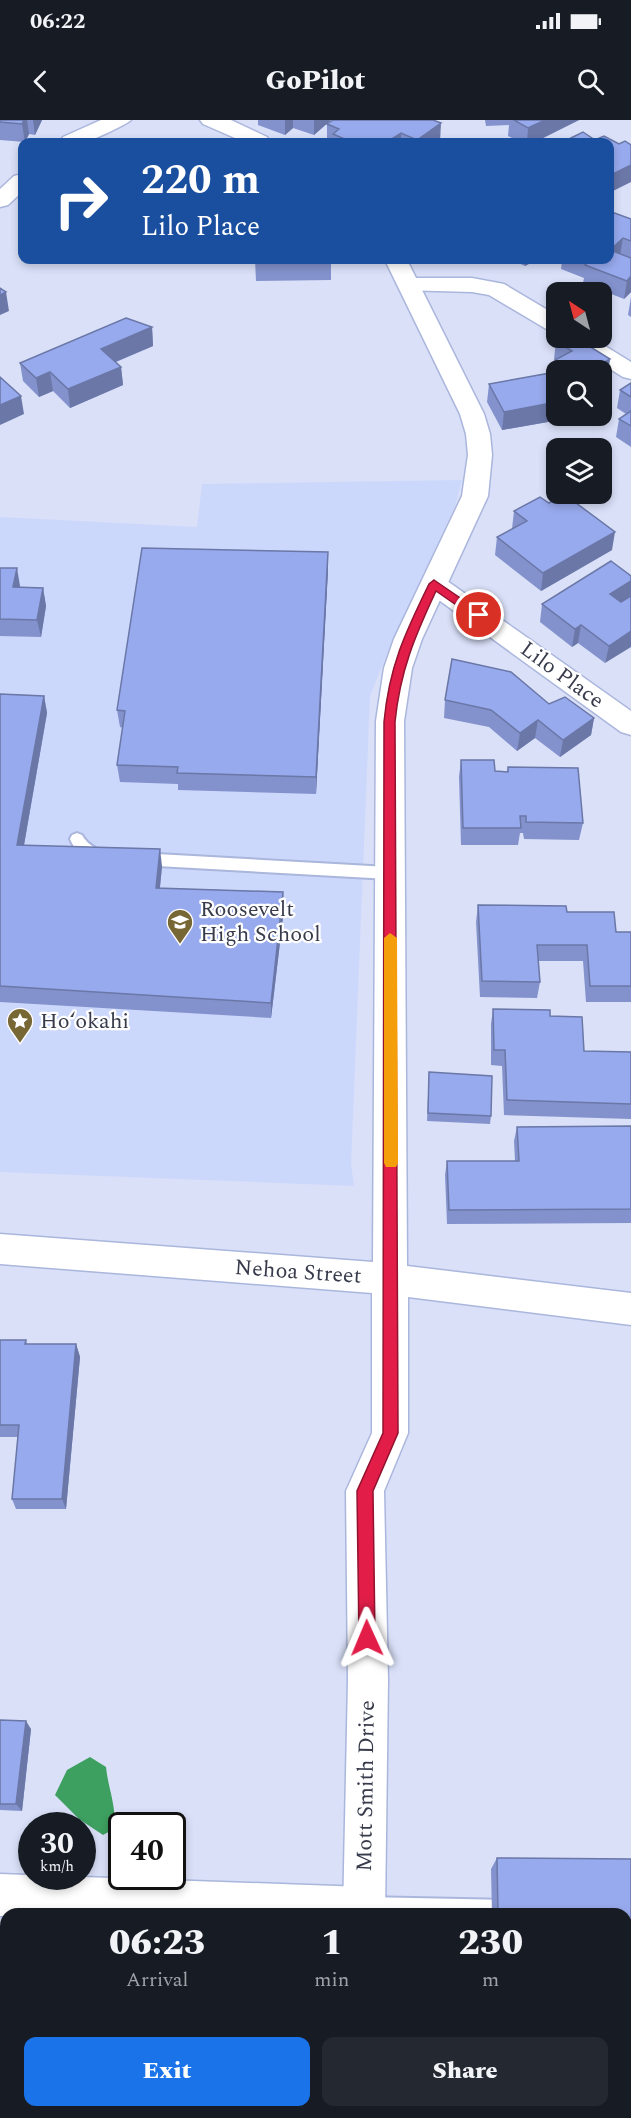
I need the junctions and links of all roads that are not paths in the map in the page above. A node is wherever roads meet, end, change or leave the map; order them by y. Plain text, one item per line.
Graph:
1 (121, 120) edge
2 (210, 120) edge
3 (78, 138) edge
4 (251, 138) edge
5 (18, 184) edge
6 (0, 200) edge
7 (398, 264) edge
8 (410, 285) junction
9 (546, 319) edge
10 (592, 348) edge
11 (631, 372) edge
12 (434, 584) junction
13 (631, 725) edge
14 (77, 839) dead end
15 (389, 873) junction
16 (0, 1249) edge
17 (392, 1279) junction
18 (631, 1309) edge
19 (0, 1895) edge
20 (296, 1908) edge
21 (364, 1908) edge

1 - 3 street
2 - 4 street
5 - 6 street
7 - 8 street, Mott Smith Drive
8 - 9 street
8 - 12 street, Mott Smith Drive
10 - 11 street
12 - 13 street, Lilo Place
12 - 15 street, Mott Smith Drive
14 - 15 lane
15 - 17 street, Mott Smith Drive
16 - 17 street, Nehoa Street
17 - 18 street, Nehoa Street
17 - 21 street, Mott Smith Drive
19 - 20 street

